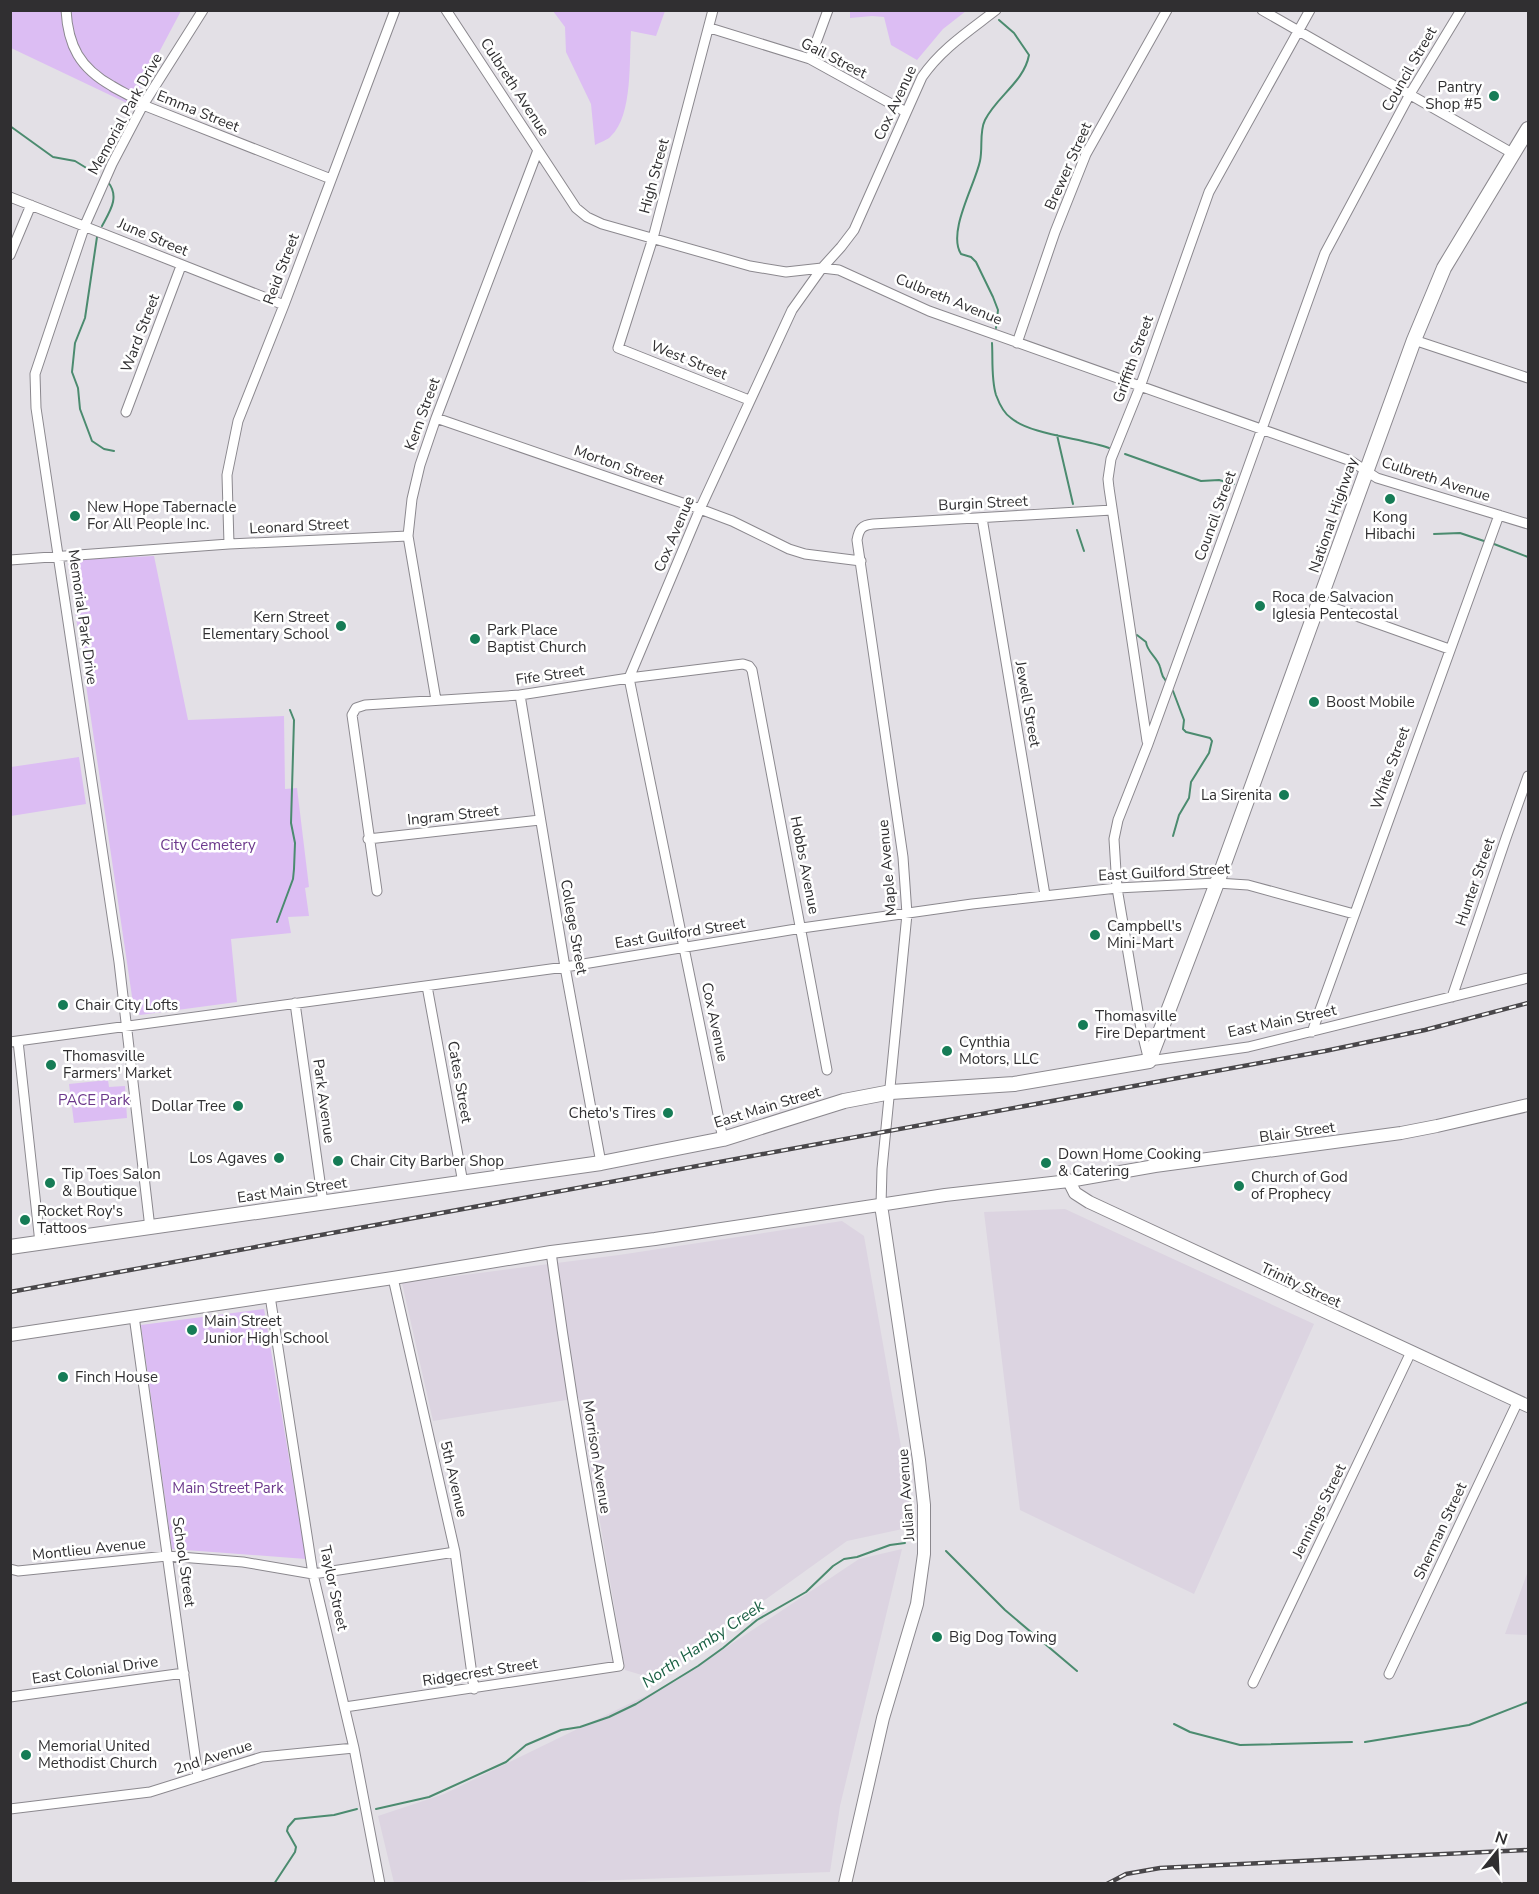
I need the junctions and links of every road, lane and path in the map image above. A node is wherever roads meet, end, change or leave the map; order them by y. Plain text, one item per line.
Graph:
1 (66, 10) edge
2 (202, 10) edge
3 (395, 10) edge
4 (446, 10) edge
5 (713, 10) edge
6 (828, 10) edge
7 (996, 10) edge
8 (1167, 10) edge
9 (1262, 10) edge
10 (1310, 10) edge
11 (1461, 10) edge
12 (710, 28) junction
13 (1298, 31) junction
14 (810, 59) junction
15 (1410, 94) junction
16 (143, 105) junction
17 (906, 112) junction
18 (1528, 129) edge
19 (538, 150) junction
20 (1512, 153) junction
21 (330, 179) junction
22 (10, 197) edge
23 (31, 205) junction
24 (85, 225) junction
25 (653, 238) junction
26 (10, 255) edge
27 (181, 266) junction
28 (822, 267) junction
29 (284, 304) junction
30 (1414, 340) junction
31 (1017, 343) junction
32 (618, 348) joint
33 (1528, 378) edge
34 (1140, 387) junction
35 (749, 400) junction
36 (126, 412) dead end
37 (436, 418) junction
38 (1262, 430) junction
39 (1366, 471) junction
40 (700, 509) junction
41 (1112, 510) junction
42 (1499, 515) junction
43 (982, 518) junction
44 (1528, 524) edge
45 (859, 531) joint
46 (408, 536) junction
47 (229, 544) junction
48 (59, 555) junction
49 (10, 560) edge
50 (861, 561) junction
51 (1320, 603) junction
52 (1449, 649) junction
53 (749, 666) joint
54 (629, 678) junction
55 (520, 695) junction
56 (436, 700) junction
57 (1148, 744) junction
58 (1528, 776) edge
59 (540, 820) junction
60 (368, 839) junction
61 (1217, 883) junction
62 (1117, 888) junction
63 (376, 891) dead end
64 (1045, 895) junction
65 (907, 914) junction
66 (1354, 914) junction
67 (802, 928) junction
68 (684, 948) junction
69 (566, 967) junction
70 (1528, 978) edge
71 (427, 986) junction
72 (1452, 997) junction
73 (295, 1003) junction
74 (126, 1026) junction
75 (1312, 1032) junction
76 (14, 1041) edge
77 (1149, 1061) junction
78 (827, 1070) dead end
79 (891, 1092) junction
80 (1528, 1105) edge
81 (723, 1140) junction
82 (601, 1163) junction
83 (1069, 1181) junction
84 (463, 1184) junction
85 (323, 1203) junction
86 (881, 1205) junction
87 (150, 1228) junction
88 (40, 1243) junction
89 (10, 1247) edge
90 (551, 1252) junction
91 (393, 1278) junction
92 (270, 1296) junction
93 (134, 1316) junction
94 (10, 1335) edge
95 (1411, 1352) junction
96 (1523, 1404) edge
97 (455, 1552) junction
98 (168, 1556) junction
99 (11, 1569) edge
100 (313, 1574) junction
101 (619, 1666) joint
102 (184, 1673) junction
103 (1389, 1674) dead end
104 (1253, 1683) dead end
105 (474, 1689) junction
106 (10, 1697) edge
107 (345, 1707) junction
108 (354, 1748) junction
109 (198, 1777) junction
110 (10, 1809) edge
111 (380, 1884) edge
112 (845, 1884) edge

1 - 16 street, Emma Street
2 - 16 street, Memorial Park Drive
3 - 21 street, Reid Street
4 - 19 street, Culbreth Avenue
5 - 12 street, High Street
6 - 14 street
7 - 17 street, Cox Avenue
8 - 31 street, Brewer Street
9 - 13 street
10 - 13 street, Griffith Street
11 - 15 street, Council Street
12 - 14 street, Gail Street
12 - 25 street, High Street
13 - 15 street
13 - 34 street, Griffith Street
14 - 17 street, Gail Street
15 - 20 street
15 - 38 street, Council Street
16 - 21 street, Emma Street
16 - 24 street, Memorial Park Drive
17 - 28 street, Cox Avenue
18 - 20 main road, National Highway
19 - 25 street, Culbreth Avenue
19 - 37 street, Kern Street
20 - 30 main road, National Highway
21 - 29 street, Reid Street
22 - 23 street, June Street
23 - 24 street, June Street
23 - 26 street
24 - 27 street, June Street
24 - 48 street, Memorial Park Drive
25 - 28 street, Culbreth Avenue
25 - 32 street, High Street
27 - 29 street, June Street
27 - 36 street, Ward Street
28 - 31 street, Culbreth Avenue
28 - 35 street, Cox Avenue
29 - 47 street, Reid Street
30 - 33 street
30 - 39 main road, National Highway
31 - 34 street, Culbreth Avenue
32 - 35 street, West Street
34 - 38 street, Culbreth Avenue
34 - 41 street, Griffith Street
35 - 40 street, Cox Avenue
37 - 40 street, Morton Street
37 - 46 street, Kern Street
38 - 39 street, Culbreth Avenue
38 - 57 street, Council Street
39 - 42 street, Culbreth Avenue
39 - 51 main road, National Highway
40 - 50 street, Morton Street
40 - 54 street, Cox Avenue
41 - 43 street, Burgin Street
41 - 57 street, Griffith Street
42 - 44 street, Culbreth Avenue
42 - 52 street, White Street
43 - 45 street, Burgin Street
43 - 64 street, Jewell Street
45 - 50 street, Maple Avenue
46 - 47 street, Leonard Street
46 - 56 street, Kern Street
47 - 48 street, Leonard Street
48 - 49 street, Leonard Street
48 - 74 street, Memorial Park Drive
50 - 65 street, Maple Avenue
51 - 52 street
51 - 61 main road, National Highway
52 - 66 street, White Street
53 - 54 street, Fife Street
53 - 67 street, Hobbs Avenue
54 - 55 street, Fife Street
54 - 68 street, Cox Avenue
55 - 56 street, Fife Street
55 - 59 street, College Street
56 - 60 street, Fife Street
57 - 62 street, Council Street
58 - 72 street, Hunter Street
59 - 60 street, Ingram Street
59 - 69 street, College Street
60 - 63 street
61 - 62 street, East Guilford Street
61 - 66 street, East Guilford Street
61 - 77 main road, National Highway
62 - 64 street, East Guilford Street
62 - 77 street, Council Street
64 - 65 street, East Guilford Street
65 - 67 street, East Guilford Street
65 - 79 street, Maple Avenue
66 - 75 street, White Street
67 - 68 street, East Guilford Street
67 - 78 street, Hobbs Avenue
68 - 69 street, East Guilford Street
68 - 81 street, Cox Avenue
69 - 71 street, East Guilford Street
69 - 82 street, College Street
70 - 72 street, East Main Street
71 - 73 street, East Guilford Street
71 - 84 street, Cates Street
72 - 75 street, East Main Street
73 - 74 street, East Guilford Street
73 - 85 street, Park Avenue
74 - 76 street, East Guilford Street
74 - 87 street, Memorial Park Drive
75 - 77 street, East Main Street
76 - 88 street
77 - 79 main road, East Main Street
79 - 81 main road, East Main Street
79 - 86 street, Maple Avenue
80 - 83 street, Blair Street
81 - 82 main road, East Main Street
82 - 84 main road, East Main Street
83 - 86 street
83 - 95 street, Trinity Street
84 - 85 main road, East Main Street
85 - 87 main road, East Main Street
86 - 90 street
86 - 112 street, Julian Avenue
87 - 88 main road, East Main Street
88 - 89 main road, East Main Street
90 - 91 street
90 - 101 street, Morrison Avenue
91 - 92 street
91 - 97 street, 5th Avenue
92 - 93 street
92 - 100 street, Taylor Street
93 - 94 street
93 - 98 street, School Street
95 - 96 street, Trinity Street
95 - 104 street, Jennings Street
96 - 103 street, Sherman Street
97 - 100 street, Montlieu Avenue
97 - 105 street, 5th Avenue
98 - 99 street, Montlieu Avenue
98 - 100 street, Montlieu Avenue
98 - 102 street, School Street
100 - 107 street, Taylor Street
101 - 105 street, Ridgecrest Street
102 - 106 street, East Colonial Drive
102 - 109 street, School Street
105 - 107 street, Ridgecrest Street
107 - 108 street, Taylor Street
108 - 109 street, 2nd Avenue
108 - 111 street, Taylor Street
109 - 110 street, 2nd Avenue

